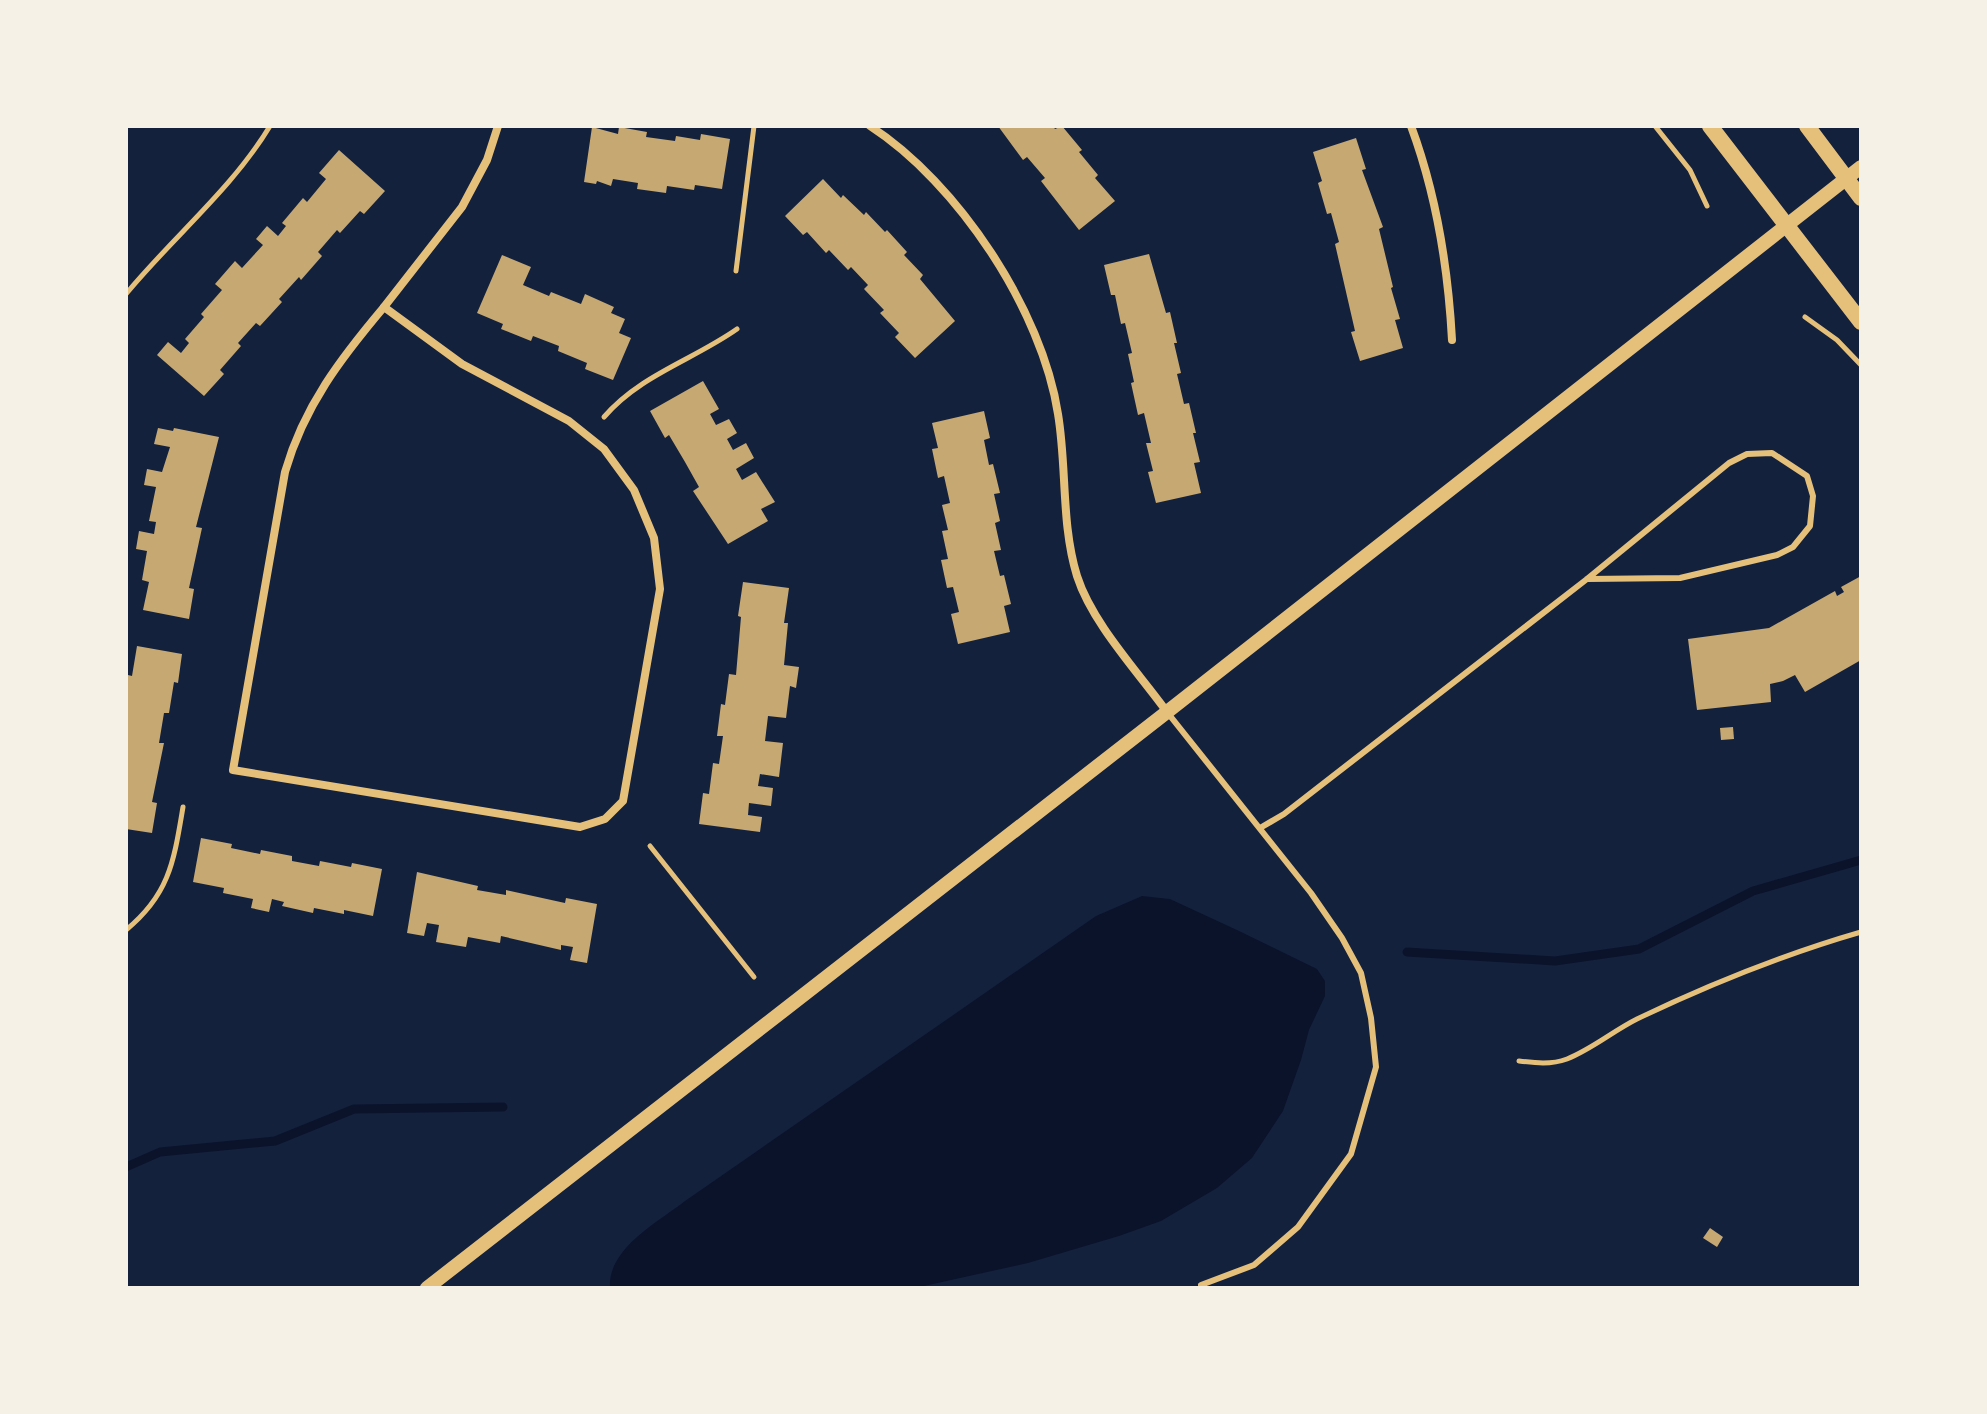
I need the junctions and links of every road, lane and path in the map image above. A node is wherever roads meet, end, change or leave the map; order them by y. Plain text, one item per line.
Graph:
1 (270, 126) edge
2 (498, 126) edge
3 (754, 126) edge
4 (870, 126) edge
5 (1411, 126) edge
6 (1655, 126) edge
7 (1710, 126) edge
8 (1807, 126) edge
9 (1861, 167) edge
10 (1845, 179) junction
11 (1861, 198) edge
12 (1707, 206) dead end
13 (1786, 227) junction
14 (736, 271) dead end
15 (126, 294) edge
16 (384, 307) junction
17 (1805, 317) dead end
18 (1861, 322) edge
19 (737, 329) dead end
20 (1452, 340) dead end
21 (1861, 365) edge
22 (604, 417) dead end
23 (1587, 579) junction
24 (1167, 712) junction
25 (183, 807) dead end
26 (1260, 828) junction
27 (650, 846) dead end
28 (126, 930) edge
29 (1861, 932) edge
30 (754, 977) dead end
31 (1519, 1061) dead end
32 (436, 1285) edge
33 (1201, 1285) dead end

1 - 15 path
2 - 16 street
3 - 14 path
4 - 24 street
5 - 20 street
6 - 12 path
7 - 13 main road
8 - 10 main road
9 - 10 street
10 - 11 main road
10 - 13 street
13 - 18 main road
13 - 24 street
16 - 16 street
17 - 21 path
19 - 22 path
23 - 23 lane
23 - 26 lane
24 - 26 lane
24 - 32 street
25 - 28 path
26 - 33 lane
27 - 30 path
29 - 31 path

